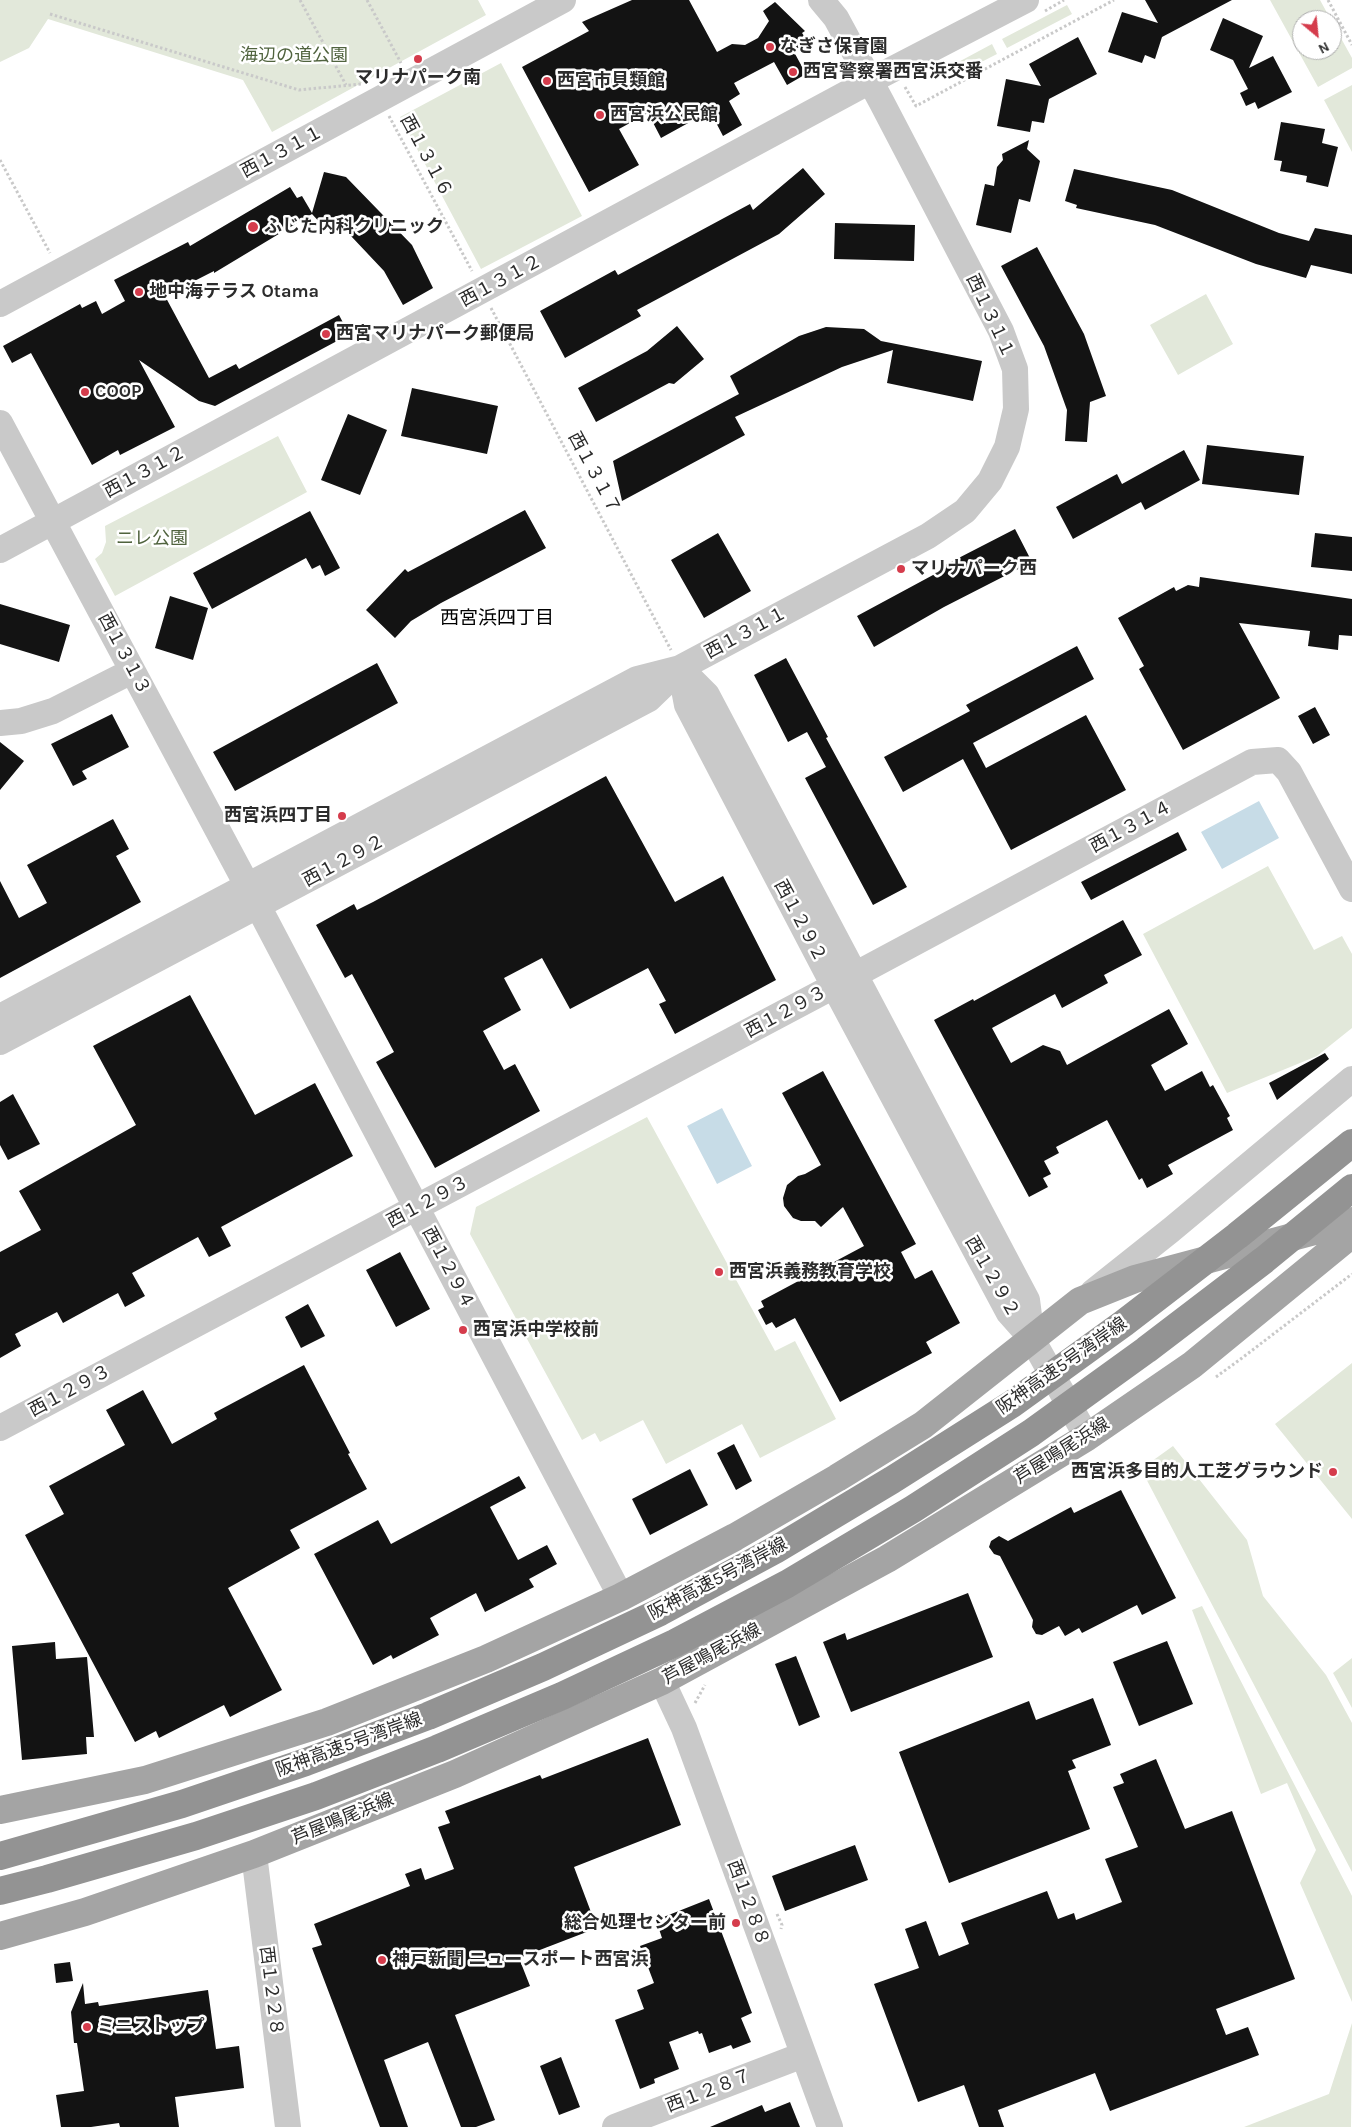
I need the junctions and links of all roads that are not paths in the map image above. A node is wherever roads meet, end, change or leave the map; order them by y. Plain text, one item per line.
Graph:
1 (821, 0) edge
2 (1025, 0) edge
3 (554, 2) edge
4 (870, 81) junction
5 (0, 304) edge
6 (0, 424) edge
7 (52, 522) junction
8 (0, 550) edge
9 (680, 668) junction
10 (132, 671) junction
11 (0, 723) edge
12 (1352, 889) edge
13 (253, 896) junction
14 (845, 980) junction
15 (0, 1017) edge
16 (0, 1042) edge
17 (1352, 1079) edge
18 (1352, 1143) edge
19 (1352, 1188) edge
20 (417, 1207) junction
21 (1352, 1221) edge
22 (1352, 1234) edge
23 (1352, 1249) edge
24 (1080, 1302) junction
25 (1254, 1315) junction
26 (1032, 1339) junction
27 (0, 1428) edge
28 (1087, 1437) junction
29 (621, 1597) junction
30 (662, 1681) junction
31 (0, 1810) edge
32 (254, 1854) junction
33 (0, 1856) edge
34 (0, 1891) edge
35 (0, 1936) edge
36 (803, 2055) junction
37 (288, 2127) edge
38 (615, 2127) edge
39 (830, 2127) edge

1 - 4 street, 西１３１１
2 - 4 street, 西１３１２
3 - 5 street, 西１３１１
4 - 7 street, 西１３１２
4 - 9 street, 西１３１１
6 - 7 street, 西１３１３
7 - 8 street, 西１３１２
7 - 10 street, 西１３１３
9 - 13 street, 西１２９２
9 - 14 street, 西１２９２
10 - 11 street
10 - 13 street, 西１３１３
12 - 14 street, 西１３１４
13 - 15 street, 西１２９２
13 - 16 street, 西１２９２
13 - 20 street, 西１２９４
14 - 20 street, 西１２９３
14 - 26 street, 西１２９２
17 - 24 street
18 - 33 highway, 阪神高速5号湾岸線
19 - 34 highway, 阪神高速5号湾岸線
20 - 27 street, 西１２９３
20 - 29 street, 西１２９４
21 - 24 main road
22 - 25 main road, 芦屋鳴尾浜線
23 - 25 street
24 - 26 main road
25 - 28 main road, 芦屋鳴尾浜線
26 - 28 street
26 - 29 main road
28 - 30 main road, 芦屋鳴尾浜線
29 - 30 main road
29 - 31 main road
30 - 32 main road, 芦屋鳴尾浜線
30 - 36 street, 西１２８８
32 - 35 main road, 芦屋鳴尾浜線
32 - 37 street, 西１２２８
36 - 38 street, 西１２８７
36 - 39 street, 西１２８８

